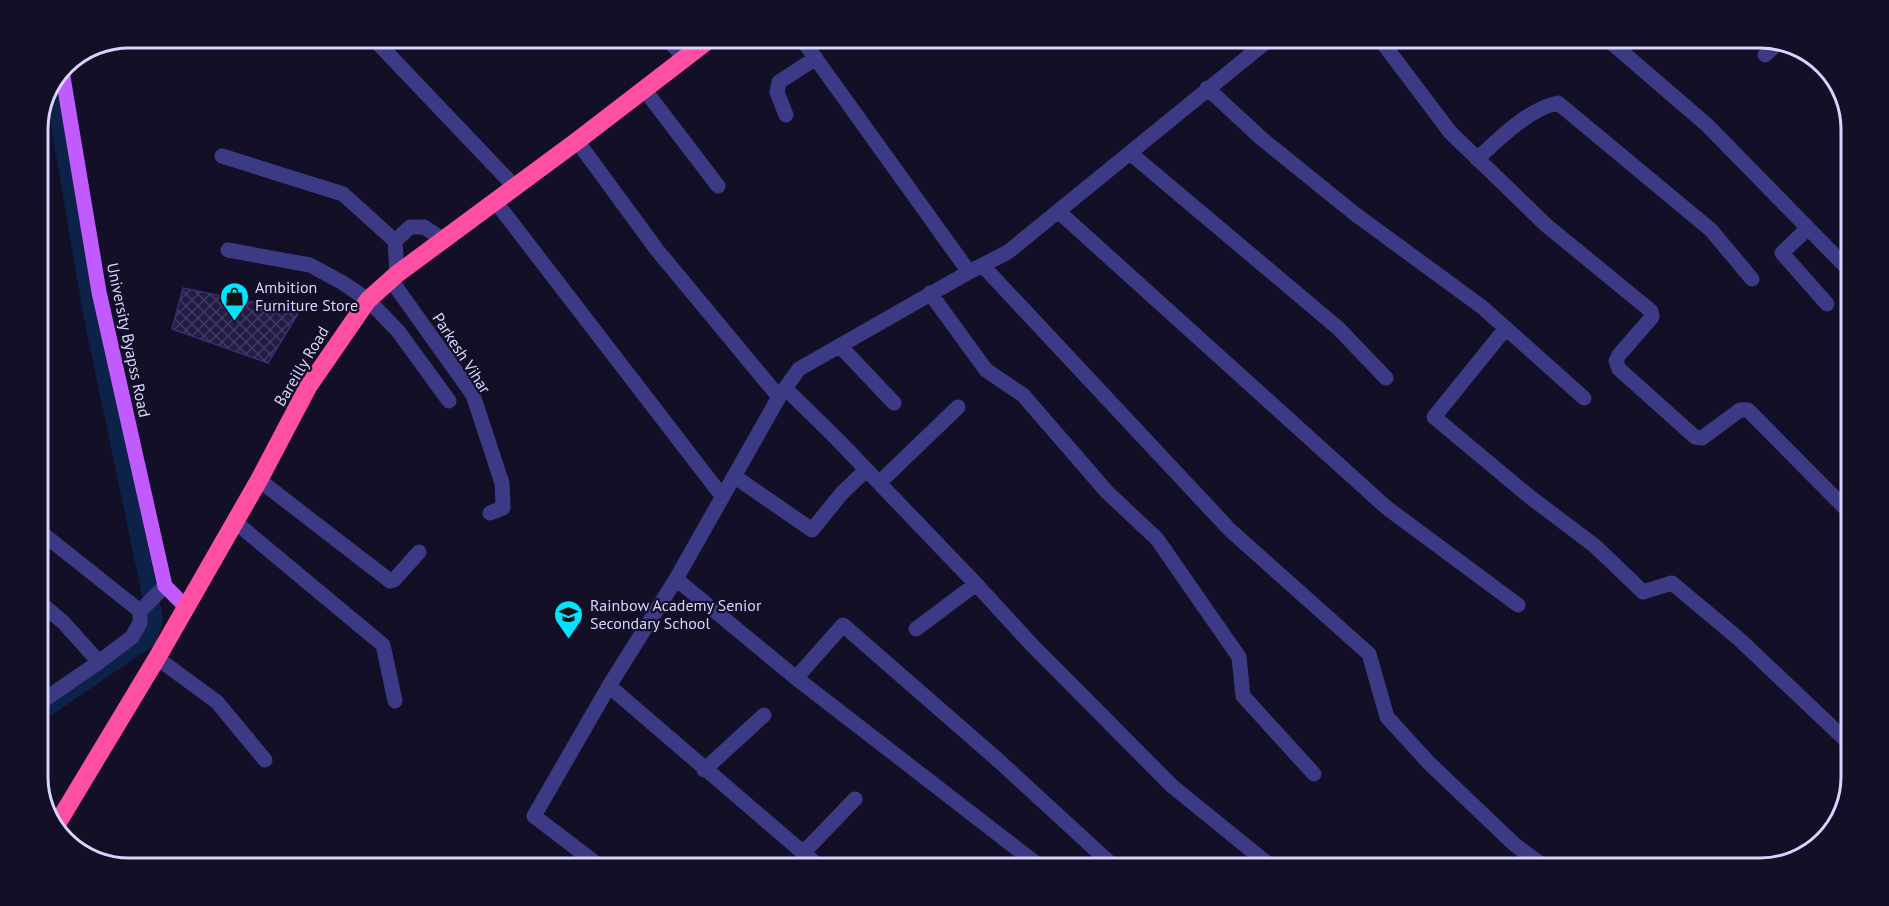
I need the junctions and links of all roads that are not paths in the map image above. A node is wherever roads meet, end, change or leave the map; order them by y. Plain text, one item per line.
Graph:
1 (383, 48) edge
2 (675, 48) edge
3 (697, 48) edge
4 (808, 48) edge
5 (1258, 48) edge
6 (1387, 48) edge
7 (1618, 48) edge
8 (1772, 49) edge
9 (1765, 56) dead end
10 (684, 57) junction
11 (816, 58) junction
12 (64, 82) edge
13 (644, 88) junction
14 (1208, 88) junction
15 (786, 115) dead end
16 (577, 141) junction
17 (1130, 153) junction
18 (222, 156) dead end
19 (1477, 159) junction
20 (718, 186) dead end
21 (515, 187) junction
22 (495, 201) junction
23 (1058, 211) junction
24 (1808, 228) junction
25 (444, 240) junction
26 (395, 241) junction
27 (228, 250) dead end
28 (1841, 262) edge
29 (976, 269) junction
30 (394, 277) junction
31 (1752, 279) dead end
32 (930, 293) junction
33 (368, 300) junction
34 (1827, 304) dead end
35 (1506, 328) junction
36 (840, 346) junction
37 (1386, 378) dead end
38 (782, 392) junction
39 (1584, 398) dead end
40 (449, 401) dead end
41 (894, 403) dead end
42 (958, 407) dead end
43 (866, 470) junction
44 (734, 476) junction
45 (259, 480) junction
46 (879, 483) junction
47 (722, 496) junction
48 (1841, 504) edge
49 (490, 513) dead end
50 (234, 521) junction
51 (48, 536) edge
52 (419, 552) dead end
53 (676, 579) junction
54 (976, 584) junction
55 (151, 599) junction
56 (1518, 605) dead end
57 (186, 607) junction
58 (48, 609) edge
59 (916, 629) dead end
60 (157, 658) junction
61 (99, 662) junction
62 (796, 678) junction
63 (609, 686) junction
64 (48, 698) edge
65 (395, 701) dead end
66 (764, 715) dead end
67 (1841, 736) edge
68 (265, 760) dead end
69 (704, 770) junction
70 (1314, 774) dead end
71 (855, 799) dead end
72 (60, 819) edge
73 (803, 853) junction
74 (589, 858) edge
75 (809, 858) edge
76 (1029, 858) edge
77 (1105, 858) edge
78 (1261, 858) edge
79 (1533, 858) edge

1 - 21 street
2 - 10 street
3 - 10 highway, Bareilly Road
4 - 11 street
5 - 14 street
6 - 19 street
7 - 24 street
8 - 9 street
10 - 13 highway, Bareilly Road
11 - 15 street
11 - 29 street
12 - 55 main road, University Byapss Road
13 - 16 highway, Bareilly Road
13 - 20 street
14 - 17 street
14 - 35 street
16 - 21 highway, Bareilly Road
16 - 38 street
17 - 23 street
17 - 37 street
18 - 26 street
19 - 31 street
19 - 48 street
21 - 22 highway, Bareilly Road
22 - 25 highway, Bareilly Road
22 - 47 street
23 - 29 street
23 - 56 street
24 - 28 street
24 - 34 street
25 - 26 street
25 - 30 highway, Bareilly Road
26 - 30 street
27 - 33 street
29 - 32 street
29 - 79 street
30 - 33 highway, Bareilly Road
30 - 49 street, Parkesh Vihar
32 - 36 street
32 - 70 street
33 - 40 street
33 - 45 highway, Bareilly Road
35 - 39 street
35 - 67 street
36 - 38 street
36 - 41 street
38 - 43 street
38 - 44 street
42 - 46 street
43 - 44 street
43 - 46 street
44 - 47 street
45 - 50 highway, Bareilly Road
45 - 52 street
46 - 54 street
47 - 53 street
50 - 57 highway, Bareilly Road
50 - 65 street
51 - 55 street
53 - 62 street
53 - 63 street
54 - 59 street
54 - 78 street
55 - 57 main road
55 - 61 street
57 - 60 highway, Bareilly Road
58 - 61 street
60 - 68 street
60 - 72 highway, Bareilly Road
61 - 64 street
62 - 76 street
62 - 77 street
63 - 69 street
63 - 74 street
66 - 69 street
69 - 73 street
71 - 73 street
73 - 75 street

